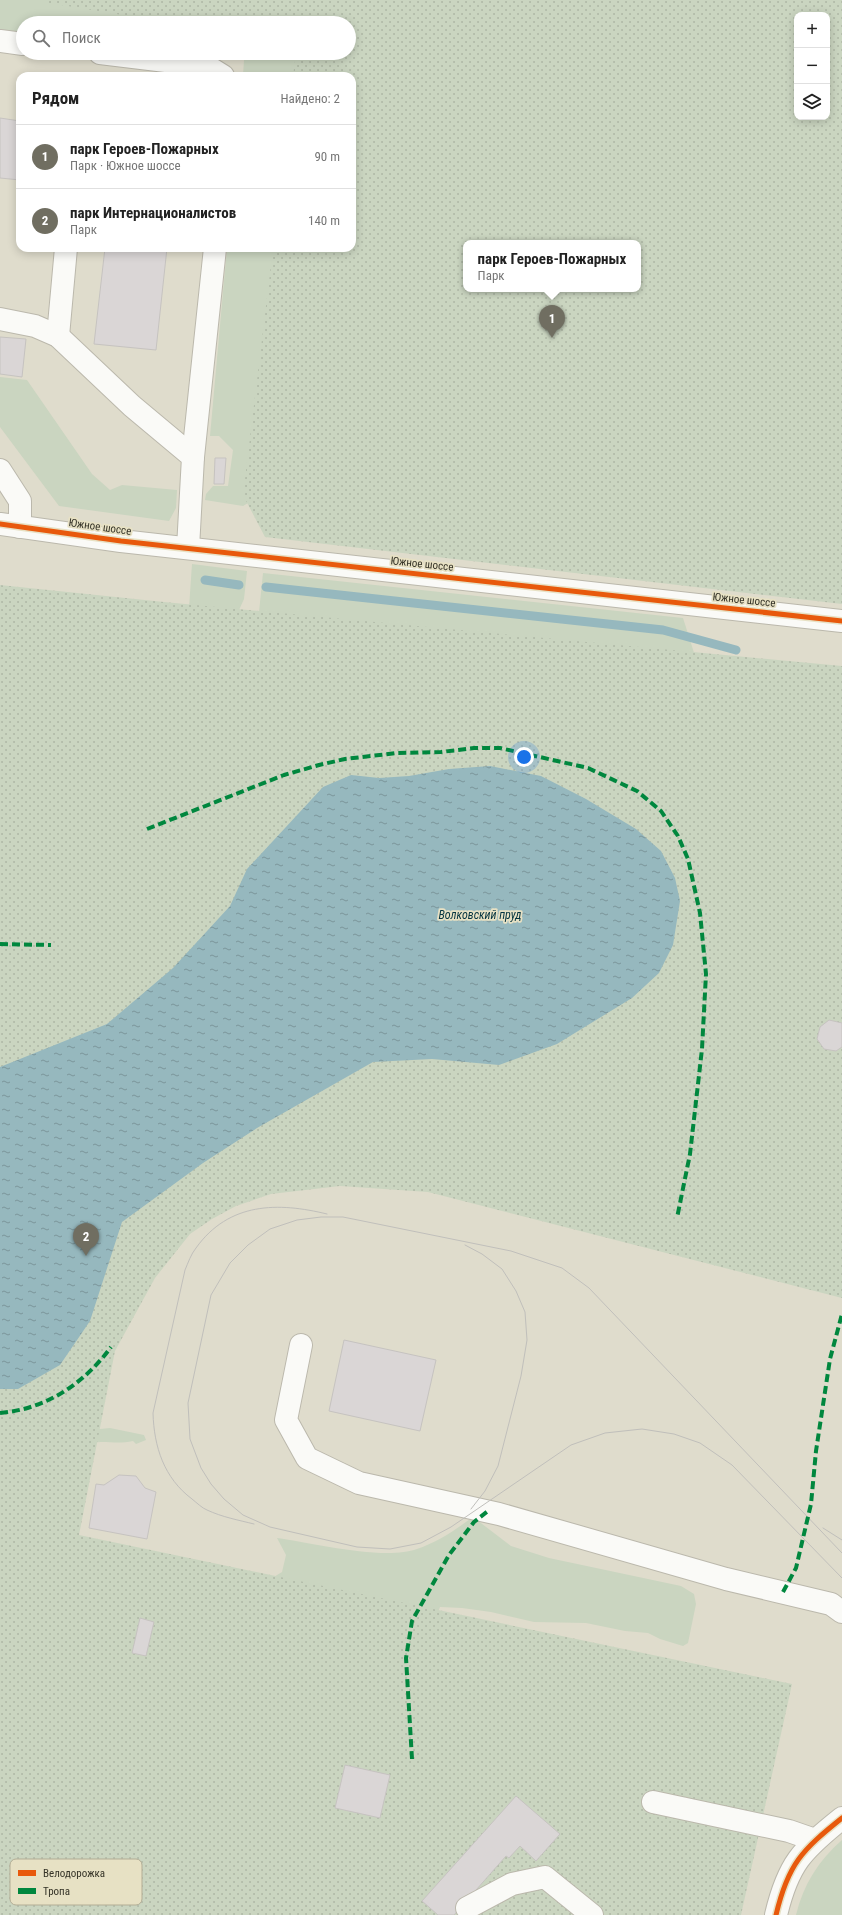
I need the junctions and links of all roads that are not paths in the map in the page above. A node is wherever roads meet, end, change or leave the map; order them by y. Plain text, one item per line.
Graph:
1 (0, 41) edge
2 (16, 43) edge
3 (158, 60) edge
4 (217, 72) edge
5 (66, 252) edge
6 (215, 252) edge
7 (0, 319) edge
8 (58, 336) junction
9 (193, 457) junction
10 (0, 470) edge
11 (10, 525) edge
12 (188, 548) junction
13 (842, 621) edge
14 (301, 1345) dead end
15 (842, 1612) edge
16 (653, 1802) dead end
17 (842, 1818) edge
18 (815, 1840) junction
19 (467, 1908) dead end
20 (592, 1915) edge
21 (776, 1915) edge

1 - 2 street
3 - 4 street
5 - 8 street
6 - 9 street
7 - 8 street
8 - 9 street
9 - 12 street
10 - 11 street
11 - 12 street, Южное шоссе
12 - 13 street, Южное шоссе
14 - 15 street
16 - 18 street
17 - 18 street
18 - 21 street
19 - 20 street

